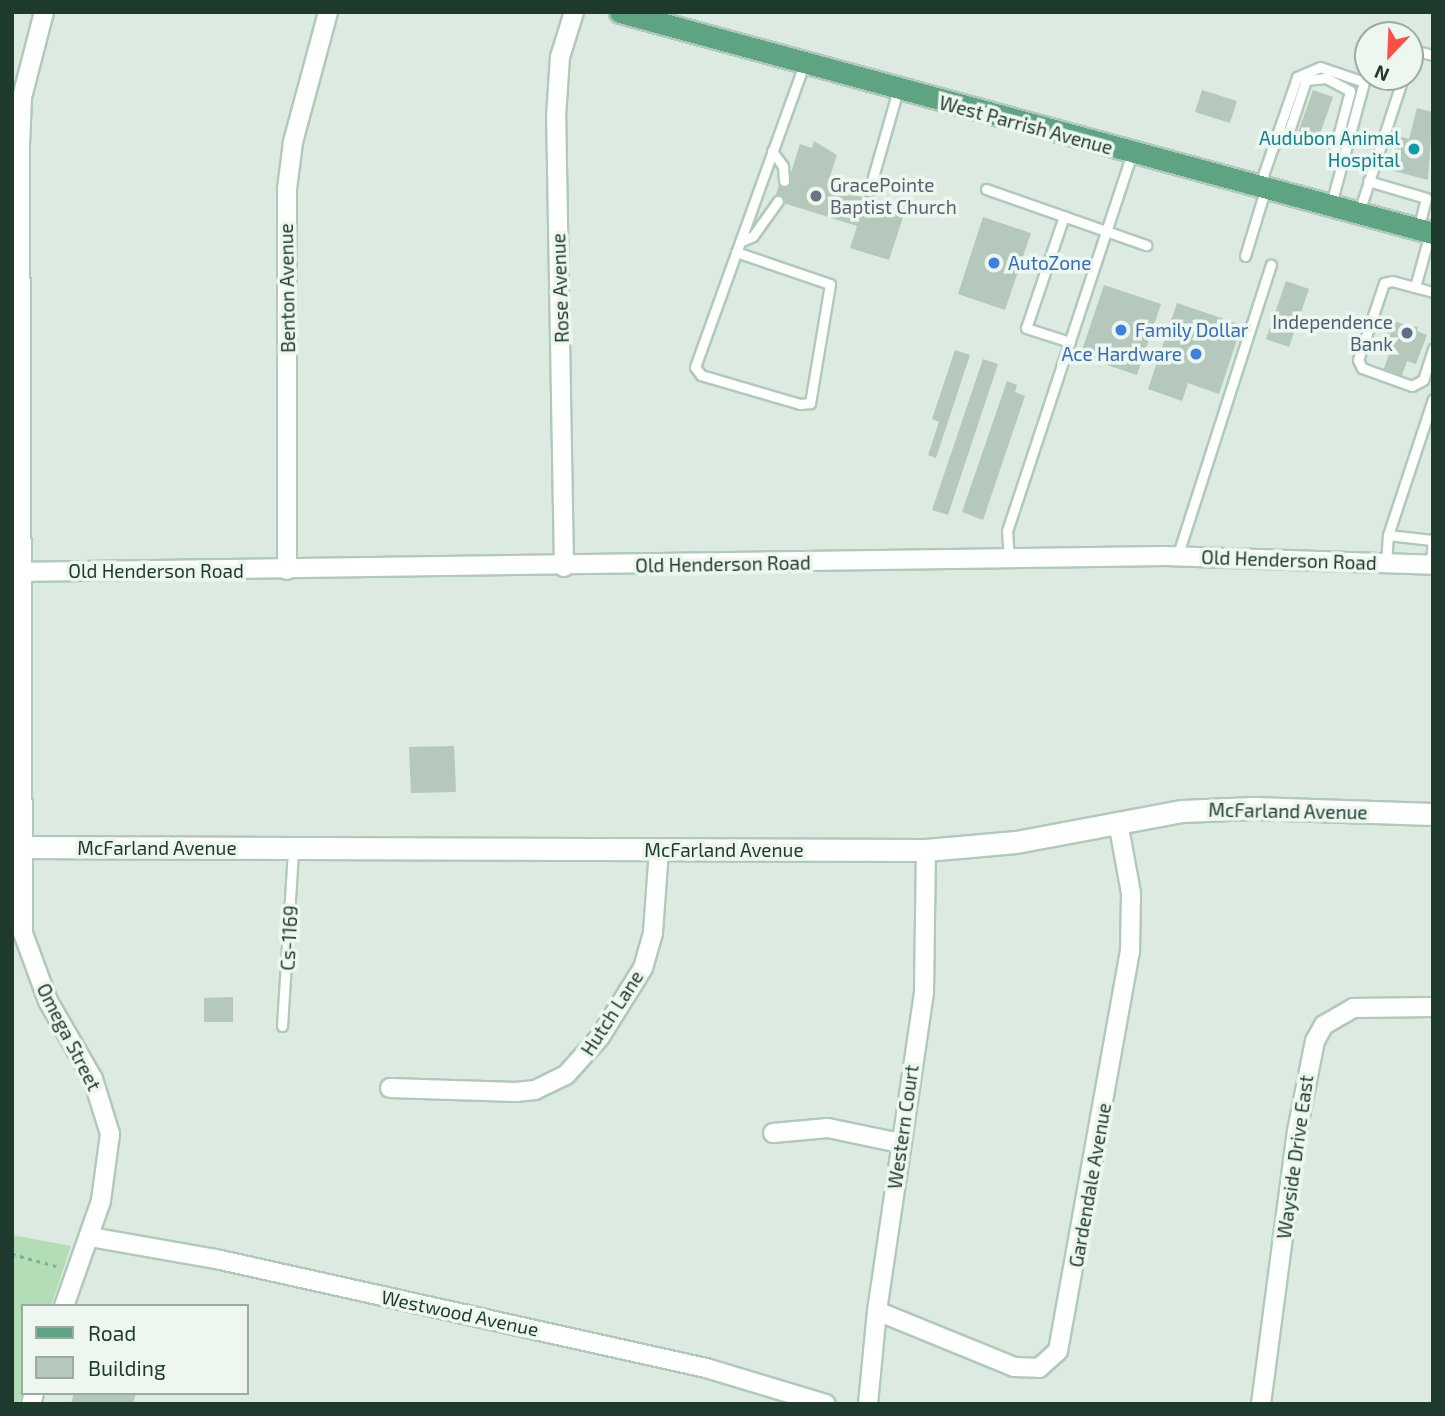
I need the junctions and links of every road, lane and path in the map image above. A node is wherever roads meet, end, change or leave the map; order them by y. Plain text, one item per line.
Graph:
1 (44, 12) edge
2 (328, 12) edge
3 (574, 12) edge
4 (620, 12) edge
5 (804, 64) junction
6 (898, 90) junction
7 (1399, 91) edge
8 (1271, 147) junction
9 (772, 151) junction
10 (1132, 154) junction
11 (1343, 160) junction
12 (784, 181) dead end
13 (1368, 181) junction
14 (986, 188) dead end
15 (1262, 190) junction
16 (869, 191) dead end
17 (778, 201) dead end
18 (1330, 206) junction
19 (1359, 214) junction
20 (1064, 216) junction
21 (1428, 230) edge
22 (1107, 231) junction
23 (1146, 245) dead end
24 (738, 247) junction
25 (1245, 256) dead end
26 (1271, 265) dead end
27 (1415, 287) junction
28 (1433, 292) edge
29 (1070, 342) junction
30 (1433, 349) edge
31 (1433, 399) edge
32 (1426, 420) junction
33 (1433, 431) edge
34 (1388, 535) junction
35 (1432, 539) edge
36 (1177, 556) junction
37 (1009, 559) junction
38 (1386, 563) junction
39 (1432, 565) edge
40 (565, 566) junction
41 (286, 570) junction
42 (18, 571) edge
43 (1433, 814) edge
44 (1118, 822) junction
45 (17, 847) edge
46 (293, 849) junction
47 (659, 850) junction
48 (926, 850) junction
49 (1433, 1007) edge
50 (282, 1026) dead end
51 (390, 1088) dead end
52 (773, 1133) dead end
53 (900, 1143) junction
54 (90, 1237) junction
55 (12, 1254) edge
56 (61, 1267) dead end
57 (65, 1304) edge
58 (877, 1311) junction
59 (826, 1404) edge
60 (869, 1404) edge
61 (1261, 1404) edge

1 - 42 street, Omega Street
2 - 41 street, Benton Avenue
3 - 40 street, Rose Avenue
4 - 5 main road, West Parrish Avenue
5 - 6 main road, West Parrish Avenue
5 - 9 lane
6 - 10 main road, West Parrish Avenue
6 - 16 lane
7 - 13 lane
8 - 11 lane
8 - 11 lane
8 - 15 lane
9 - 12 lane
9 - 24 lane
10 - 15 main road, West Parrish Avenue
10 - 22 lane
11 - 18 lane
13 - 19 lane
13 - 21 lane
14 - 20 lane
15 - 18 main road, West Parrish Avenue
15 - 25 lane
17 - 24 lane
18 - 19 main road, West Parrish Avenue
19 - 21 main road, West Parrish Avenue
20 - 22 lane
20 - 29 lane
21 - 27 lane
22 - 23 lane
22 - 29 lane
24 - 24 lane
26 - 36 lane
27 - 28 lane
27 - 30 lane
29 - 37 lane
31 - 32 lane
32 - 33 lane
32 - 34 lane
34 - 35 lane
34 - 38 lane
35 - 39 lane
36 - 37 street, Old Henderson Road
36 - 38 street, Old Henderson Road
37 - 40 street, Old Henderson Road
38 - 39 street, Old Henderson Road
40 - 41 street, Old Henderson Road
41 - 42 street, Old Henderson Road
42 - 45 street, Omega Street
43 - 44 street, McFarland Avenue
44 - 48 street, McFarland Avenue
44 - 58 street, Gardendale Avenue
45 - 46 street, McFarland Avenue
45 - 54 street, Omega Street
46 - 47 street, McFarland Avenue
46 - 50 lane, Cs-1169
47 - 48 street, McFarland Avenue
47 - 51 street, Hutch Lane
48 - 53 street, Western Court
49 - 61 street, Wayside Drive East
52 - 53 street
53 - 58 street, Western Court
54 - 57 street, Omega Street
54 - 59 street, Westwood Avenue
55 - 56 path
58 - 60 street, Western Court

